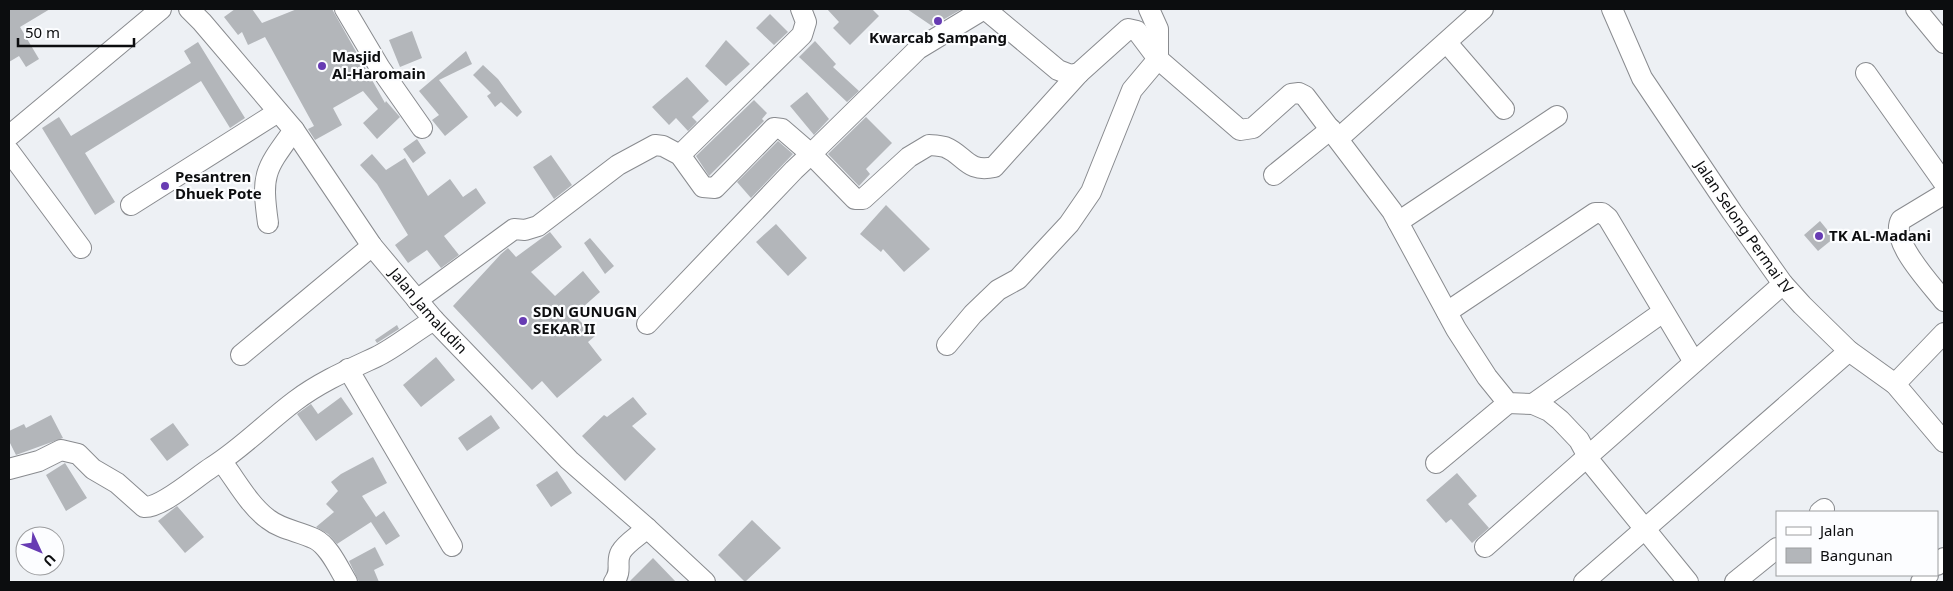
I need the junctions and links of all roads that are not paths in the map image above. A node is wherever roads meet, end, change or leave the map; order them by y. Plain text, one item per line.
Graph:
1 (161, 9) edge
2 (188, 9) edge
3 (345, 9) edge
4 (801, 9) edge
5 (984, 9) edge
6 (1149, 9) edge
7 (1483, 9) edge
8 (1612, 9) edge
9 (1916, 9) edge
10 (1447, 43) junction
11 (1944, 43) edge
12 (1158, 59) junction
13 (1866, 73) dead end
14 (1079, 74) junction
15 (1504, 109) dead end
16 (278, 112) junction
17 (1557, 116) dead end
18 (422, 128) dead end
19 (294, 130) junction
20 (1335, 133) junction
21 (9, 136) edge
22 (9, 151) edge
23 (812, 154) junction
24 (680, 155) junction
25 (1274, 175) dead end
26 (1944, 183) edge
27 (1944, 194) edge
28 (131, 206) dead end
29 (1398, 222) junction
30 (268, 223) dead end
31 (372, 246) junction
32 (81, 248) dead end
33 (1783, 284) junction
34 (417, 300) junction
35 (1944, 301) edge
36 (1447, 312) junction
37 (1663, 312) junction
38 (434, 320) junction
39 (647, 324) dead end
40 (1944, 333) edge
41 (947, 345) dead end
42 (1849, 351) junction
43 (241, 355) dead end
44 (1694, 362) junction
45 (348, 369) junction
46 (1895, 384) junction
47 (1508, 403) junction
48 (1533, 404) junction
49 (1944, 442) edge
50 (1588, 456) junction
51 (222, 462) junction
52 (1436, 463) dead end
53 (9, 469) edge
54 (648, 528) junction
55 (1647, 530) junction
56 (452, 546) dead end
57 (1485, 547) dead end
58 (1776, 549) edge
59 (347, 582) edge
60 (614, 582) edge
61 (705, 582) edge
62 (1584, 582) edge
63 (1688, 582) edge
64 (1735, 582) edge

1 - 21 street
2 - 16 street, Jalan Jamaludin
3 - 18 street
4 - 24 street
5 - 14 street
5 - 23 street
6 - 12 street
7 - 10 street
8 - 33 street, Jalan Selong Permai IV
9 - 11 street
10 - 15 street
10 - 20 street
12 - 14 street
12 - 20 street
12 - 41 street
13 - 26 street
14 - 23 street
16 - 19 street, Jalan Jamaludin
16 - 28 street
17 - 29 street
19 - 30 street
19 - 31 street, Jalan Jamaludin
20 - 25 street
20 - 29 street
22 - 32 street
23 - 24 street
23 - 39 street
24 - 34 street
27 - 35 street
29 - 36 street
31 - 34 street, Jalan Jamaludin
31 - 43 street
33 - 42 street, Jalan Selong Permai IV
33 - 44 street
34 - 38 street, Jalan Jamaludin
36 - 37 street
36 - 47 street
37 - 44 street
37 - 48 street
38 - 45 street
38 - 54 street, Jalan Jamaludin
40 - 46 street
42 - 46 street, Jalan Selong Permai IV
42 - 55 street
44 - 50 street
45 - 51 street
45 - 56 street
46 - 49 street, Jalan Selong Permai IV
47 - 48 street
47 - 52 street
48 - 50 street
50 - 55 street
50 - 57 street
51 - 53 street
51 - 59 street
54 - 60 street
54 - 61 street, Jalan Jamaludin
55 - 62 street
55 - 63 street
58 - 64 street

